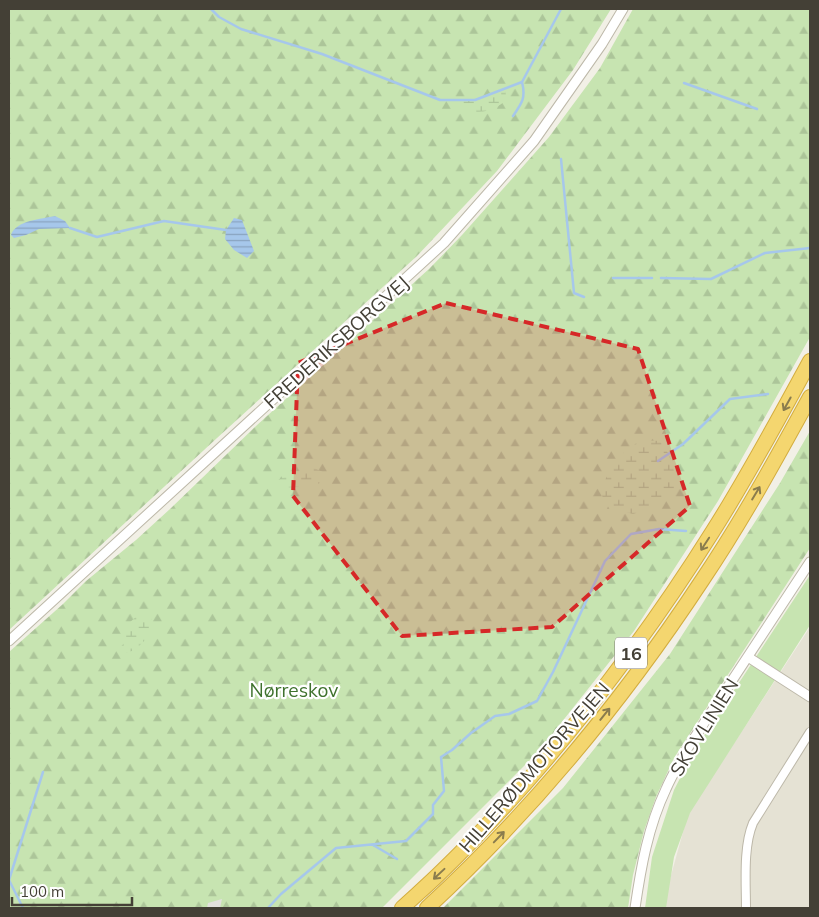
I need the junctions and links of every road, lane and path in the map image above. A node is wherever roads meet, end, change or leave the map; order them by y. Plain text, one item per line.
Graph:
1 (623, 9) edge
2 (810, 361) edge
3 (810, 397) edge
4 (810, 562) edge
5 (9, 641) edge
6 (748, 657) junction
7 (810, 698) edge
8 (810, 732) edge
9 (402, 908) edge
10 (427, 908) edge
11 (636, 908) edge
12 (746, 908) edge

1 - 5 street, FREDERIKSBORGVEJ
2 -> 9 highway, HILLERØDMOTORVEJEN / 16
10 -> 3 highway, HILLERØDMOTORVEJEN / 16
4 - 6 street, SKOVLINIEN
6 - 7 street
6 - 11 street, SKOVLINIEN
8 - 12 street

